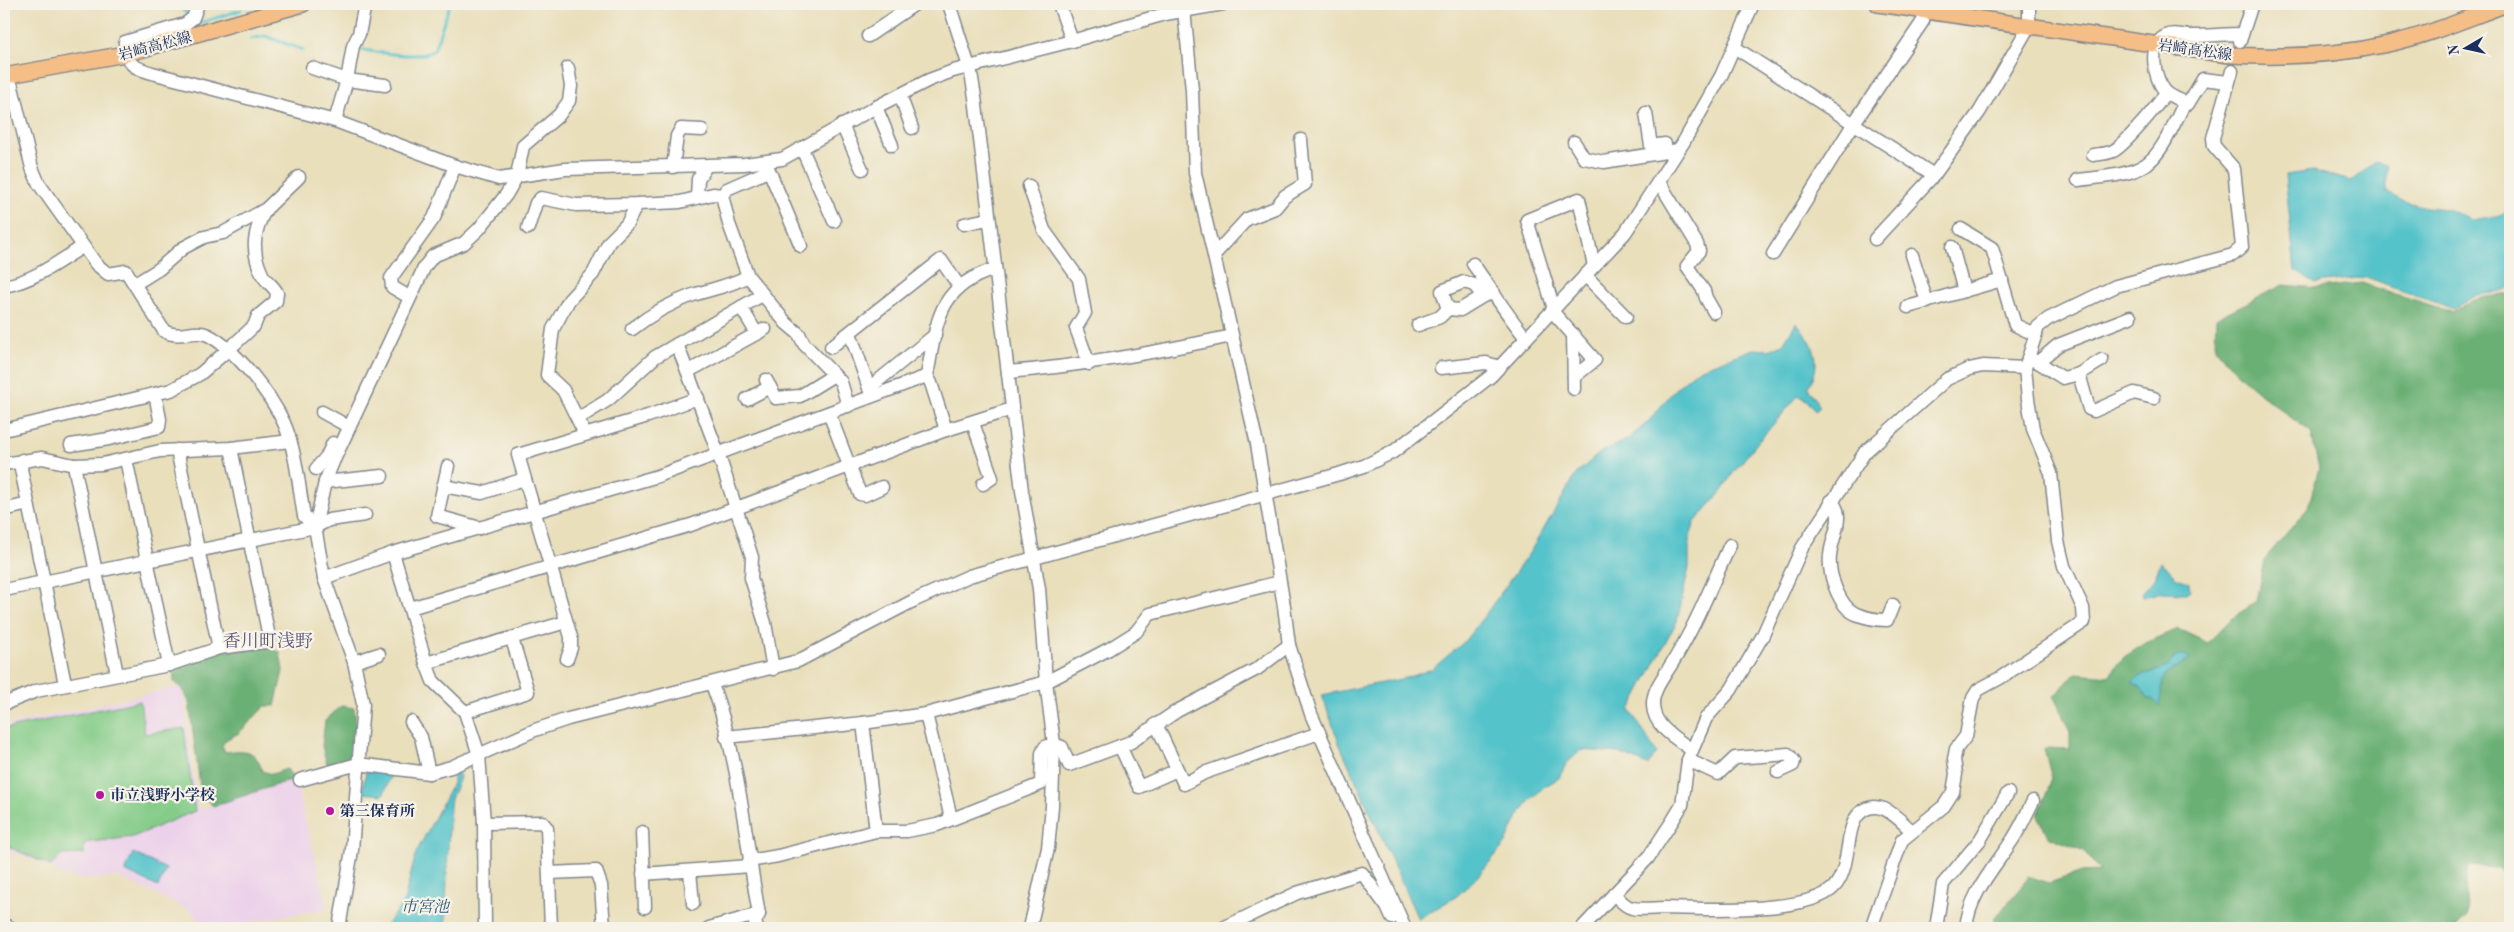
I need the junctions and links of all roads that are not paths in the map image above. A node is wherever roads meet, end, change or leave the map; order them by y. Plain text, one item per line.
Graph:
1 (198, 4) edge
2 (303, 4) edge
3 (365, 4) edge
4 (915, 4) edge
5 (949, 4) edge
6 (1059, 4) edge
7 (1223, 4) edge
8 (1753, 4) edge
9 (1878, 4) edge
10 (2029, 4) edge
11 (2252, 4) edge
12 (2507, 4) edge
13 (1184, 10) junction
14 (1924, 10) junction
15 (1959, 10) edge
16 (2029, 26) junction
17 (868, 36) dead end
18 (1072, 41) junction
19 (2157, 45) junction
20 (1734, 47) junction
21 (125, 54) junction
22 (970, 67) junction
23 (312, 68) dead end
24 (568, 68) dead end
25 (7, 76) edge
26 (347, 80) junction
27 (385, 85) dead end
28 (2166, 92) junction
29 (900, 95) junction
30 (2185, 102) junction
31 (876, 107) junction
32 (1646, 113) dead end
33 (335, 121) junction
34 (1854, 123) junction
35 (842, 125) junction
36 (912, 128) dead end
37 (702, 130) dead end
38 (1301, 140) dead end
39 (1574, 142) dead end
40 (892, 145) dead end
41 (1680, 146) junction
42 (802, 149) junction
43 (2093, 155) dead end
44 (455, 166) junction
45 (673, 166) junction
46 (706, 166) junction
47 (767, 167) junction
48 (862, 169) dead end
49 (1934, 175) junction
50 (517, 176) junction
51 (299, 177) dead end
52 (2078, 180) dead end
53 (1659, 182) junction
54 (1029, 186) dead end
55 (722, 195) junction
56 (697, 197) junction
57 (637, 204) junction
58 (266, 209) junction
59 (988, 219) junction
60 (834, 221) dead end
61 (964, 224) dead end
62 (528, 228) dead end
63 (1961, 228) dead end
64 (1874, 239) dead end
65 (801, 246) dead end
66 (82, 247) junction
67 (1952, 247) dead end
68 (1773, 254) dead end
69 (1214, 255) junction
70 (1912, 255) dead end
71 (1473, 264) dead end
72 (995, 269) junction
73 (1590, 271) junction
74 (748, 276) junction
75 (2002, 280) junction
76 (135, 284) junction
77 (4, 286) edge
78 (959, 286) junction
79 (1964, 291) junction
80 (762, 294) junction
81 (1489, 294) junction
82 (409, 297) junction
83 (1928, 302) junction
84 (741, 307) junction
85 (1908, 307) dead end
86 (1448, 309) junction
87 (1553, 310) junction
88 (1714, 312) dead end
89 (2130, 317) dead end
90 (1626, 318) dead end
91 (396, 325) junction
92 (1418, 325) dead end
93 (632, 329) dead end
94 (850, 333) junction
95 (1573, 334) junction
96 (935, 335) junction
97 (1232, 336) junction
98 (2036, 336) junction
99 (1526, 338) junction
100 (677, 344) junction
101 (831, 347) dead end
102 (228, 350) junction
103 (2102, 360) dead end
104 (2030, 363) junction
105 (1089, 364) junction
106 (1500, 367) junction
107 (1441, 368) dead end
108 (689, 372) junction
109 (1008, 372) junction
110 (2079, 374) junction
111 (834, 375) junction
112 (927, 376) junction
113 (871, 393) junction
114 (155, 394) junction
115 (698, 398) junction
116 (2154, 398) dead end
117 (747, 399) dead end
118 (848, 406) junction
119 (1012, 409) junction
120 (322, 412) dead end
121 (829, 413) junction
122 (579, 418) junction
123 (342, 422) junction
124 (973, 423) junction
125 (4, 430) edge
126 (946, 430) junction
127 (585, 434) junction
128 (290, 441) junction
129 (71, 444) dead end
130 (231, 448) junction
131 (177, 450) junction
132 (718, 453) junction
133 (126, 459) junction
134 (22, 460) junction
135 (4, 464) edge
136 (74, 465) junction
137 (448, 466) dead end
138 (849, 467) junction
139 (316, 469) dead end
140 (382, 476) dead end
141 (524, 479) junction
142 (325, 482) junction
143 (982, 484) dead end
144 (444, 486) junction
145 (882, 488) dead end
146 (1266, 495) junction
147 (1831, 501) junction
148 (28, 504) junction
149 (736, 508) junction
150 (4, 510) edge
151 (534, 512) junction
152 (365, 515) dead end
153 (315, 526) junction
154 (480, 528) junction
155 (250, 539) junction
156 (1730, 545) dead end
157 (199, 550) junction
158 (393, 553) junction
159 (1034, 557) junction
160 (148, 560) junction
161 (550, 568) junction
162 (96, 570) junction
163 (324, 578) junction
164 (44, 582) junction
165 (1280, 582) junction
166 (4, 590) edge
167 (1893, 605) dead end
168 (410, 608) junction
169 (566, 622) junction
170 (512, 639) junction
171 (1289, 645) junction
172 (218, 648) junction
173 (379, 654) dead end
174 (567, 659) dead end
175 (354, 662) junction
176 (426, 663) junction
177 (169, 664) junction
178 (773, 669) junction
179 (117, 674) junction
180 (1046, 682) junction
181 (65, 684) junction
182 (712, 684) junction
183 (4, 704) edge
184 (465, 712) junction
185 (926, 714) junction
186 (412, 722) dead end
187 (863, 723) junction
188 (1156, 724) junction
189 (1319, 733) junction
190 (726, 737) junction
191 (1054, 744) junction
192 (1120, 746) junction
193 (479, 754) junction
194 (1690, 755) junction
195 (358, 764) junction
196 (1177, 770) junction
197 (1778, 772) dead end
198 (429, 773) junction
199 (300, 780) dead end
200 (2008, 793) dead end
201 (2033, 801) dead end
202 (951, 818) junction
203 (484, 823) junction
204 (876, 831) junction
205 (1912, 831) junction
206 (642, 832) dead end
207 (750, 863) junction
208 (690, 871) junction
209 (549, 873) junction
210 (643, 874) junction
211 (1614, 894) junction
212 (693, 904) dead end
213 (645, 907) dead end
214 (759, 914) junction
215 (4, 925) edge
216 (12, 928) edge
217 (340, 928) edge
218 (485, 928) edge
219 (551, 928) edge
220 (604, 928) edge
221 (709, 928) edge
222 (757, 928) edge
223 (1030, 928) edge
224 (1222, 928) edge
225 (1397, 928) edge
226 (1405, 928) edge
227 (1582, 928) edge
228 (1871, 928) edge
229 (1936, 928) edge
230 (1966, 928) edge

1 - 21 street
2 - 21 main road, 岩崎高松線
3 - 26 street
4 - 17 street
5 - 22 street
6 - 18 street
7 - 13 street
8 - 20 street
9 - 14 main road, 岩崎高松線
10 - 16 street
11 - 19 street
12 - 19 main road, 岩崎高松線
13 - 18 street
13 - 69 street
14 - 15 main road, 岩崎高松線
14 - 34 street
15 - 16 main road, 岩崎高松線
16 - 19 main road, 岩崎高松線
16 - 49 street
18 - 22 street
19 - 28 street
20 - 34 street
20 - 41 street
21 - 25 main road, 岩崎高松線
21 - 33 street
22 - 29 street
22 - 59 street
23 - 26 street
24 - 50 street
25 - 66 street
26 - 27 street
26 - 33 street
28 - 30 street
28 - 43 street
29 - 31 street
29 - 36 street
30 - 52 street
30 - 98 street
31 - 35 street
31 - 40 street
32 - 41 street
33 - 44 street
34 - 49 street
34 - 68 street
35 - 42 street
35 - 48 street
37 - 45 street
38 - 69 street
39 - 41 street
41 - 53 street
42 - 47 street
42 - 60 street
44 - 50 street
44 - 82 street
45 - 46 street
45 - 50 street
46 - 47 street
46 - 56 street
47 - 55 street
47 - 65 street
49 - 64 street
50 - 82 street
51 - 58 street
53 - 73 street
53 - 88 street
54 - 105 street
55 - 56 street
55 - 74 street
56 - 57 street
57 - 62 street
57 - 122 street
58 - 76 street
58 - 102 street
59 - 61 street
59 - 72 street
63 - 75 street
66 - 76 street
66 - 77 street
67 - 79 street
69 - 97 street
70 - 83 street
71 - 81 street
72 - 78 street
72 - 109 street
73 - 87 street
73 - 87 street
73 - 90 street
74 - 80 street
74 - 93 street
75 - 79 street
75 - 98 street
76 - 102 street
78 - 94 street
78 - 96 street
79 - 83 street
80 - 84 street
80 - 111 street
81 - 86 street
81 - 86 street
81 - 99 street
82 - 91 street
83 - 85 street
84 - 100 street
84 - 108 street
86 - 92 street
87 - 95 street
87 - 99 street
89 - 104 street
91 - 123 street
91 - 142 street
94 - 101 street
94 - 113 street
95 - 95 street
96 - 112 street
96 - 113 street
97 - 105 street
97 - 146 street
98 - 104 street
99 - 106 street
100 - 108 street
100 - 122 street
102 - 114 street
102 - 128 street
103 - 110 street
104 - 110 street
104 - 147 street
104 - 205 street
105 - 109 street
106 - 107 street
106 - 146 street
108 - 115 street
109 - 119 street
110 - 116 street
111 - 117 street
111 - 118 street
112 - 113 street
112 - 126 street
113 - 118 street
114 - 125 street
114 - 129 street
115 - 127 street
115 - 132 street
118 - 121 street
119 - 124 street
119 - 159 street
120 - 123 street
121 - 132 street
121 - 138 street
122 - 127 street
123 - 139 street
124 - 126 street
124 - 143 street
126 - 138 street
127 - 141 street
128 - 130 street
128 - 153 street
130 - 131 street
130 - 155 street
131 - 133 street
131 - 157 street
132 - 149 street
132 - 151 street
133 - 136 street
133 - 160 street
134 - 135 street
134 - 136 street
134 - 148 street
136 - 162 street
137 - 144 street
138 - 145 street
138 - 149 street
140 - 142 street
141 - 144 street
141 - 151 street
142 - 153 street
144 - 154 street
146 - 159 street
146 - 165 street
147 - 167 street
147 - 194 street
148 - 150 street
148 - 164 street
149 - 161 street
149 - 178 street
151 - 154 street
151 - 161 street
152 - 153 street
153 - 155 street
153 - 163 street
154 - 158 street
155 - 157 street
155 - 172 street
156 - 194 street
157 - 160 street
157 - 172 street
158 - 163 street
158 - 168 street
159 - 178 street
159 - 180 street
160 - 162 street
160 - 177 street
161 - 168 street
161 - 169 street
162 - 164 street
162 - 179 street
163 - 175 street
164 - 166 street
164 - 181 street
165 - 171 street
165 - 180 street
168 - 176 street
169 - 170 street
169 - 174 street
170 - 176 street
170 - 184 street
171 - 188 street
171 - 189 street
172 - 177 street
173 - 175 street
175 - 195 street
176 - 184 street
177 - 179 street
178 - 182 street
179 - 181 street
180 - 185 street
180 - 191 street
181 - 183 street
182 - 190 street
182 - 193 street
184 - 193 street
185 - 187 street
185 - 202 street
186 - 198 street
187 - 190 street
187 - 204 street
188 - 192 street
188 - 196 street
189 - 196 street
189 - 226 street
190 - 207 street
191 - 192 street
191 - 202 street
191 - 223 street
192 - 196 street
193 - 198 street
193 - 203 street
194 - 197 street
194 - 211 street
195 - 198 street
195 - 199 street
195 - 217 street
200 - 229 street
201 - 230 street
202 - 204 street
203 - 209 street
203 - 218 street
204 - 207 street
205 - 211 street
205 - 228 street
206 - 210 street
207 - 208 street
207 - 214 street
208 - 210 street
208 - 212 street
209 - 219 street
209 - 220 street
210 - 213 street
211 - 227 street
214 - 221 street
214 - 222 street
215 - 216 street
224 - 225 street

